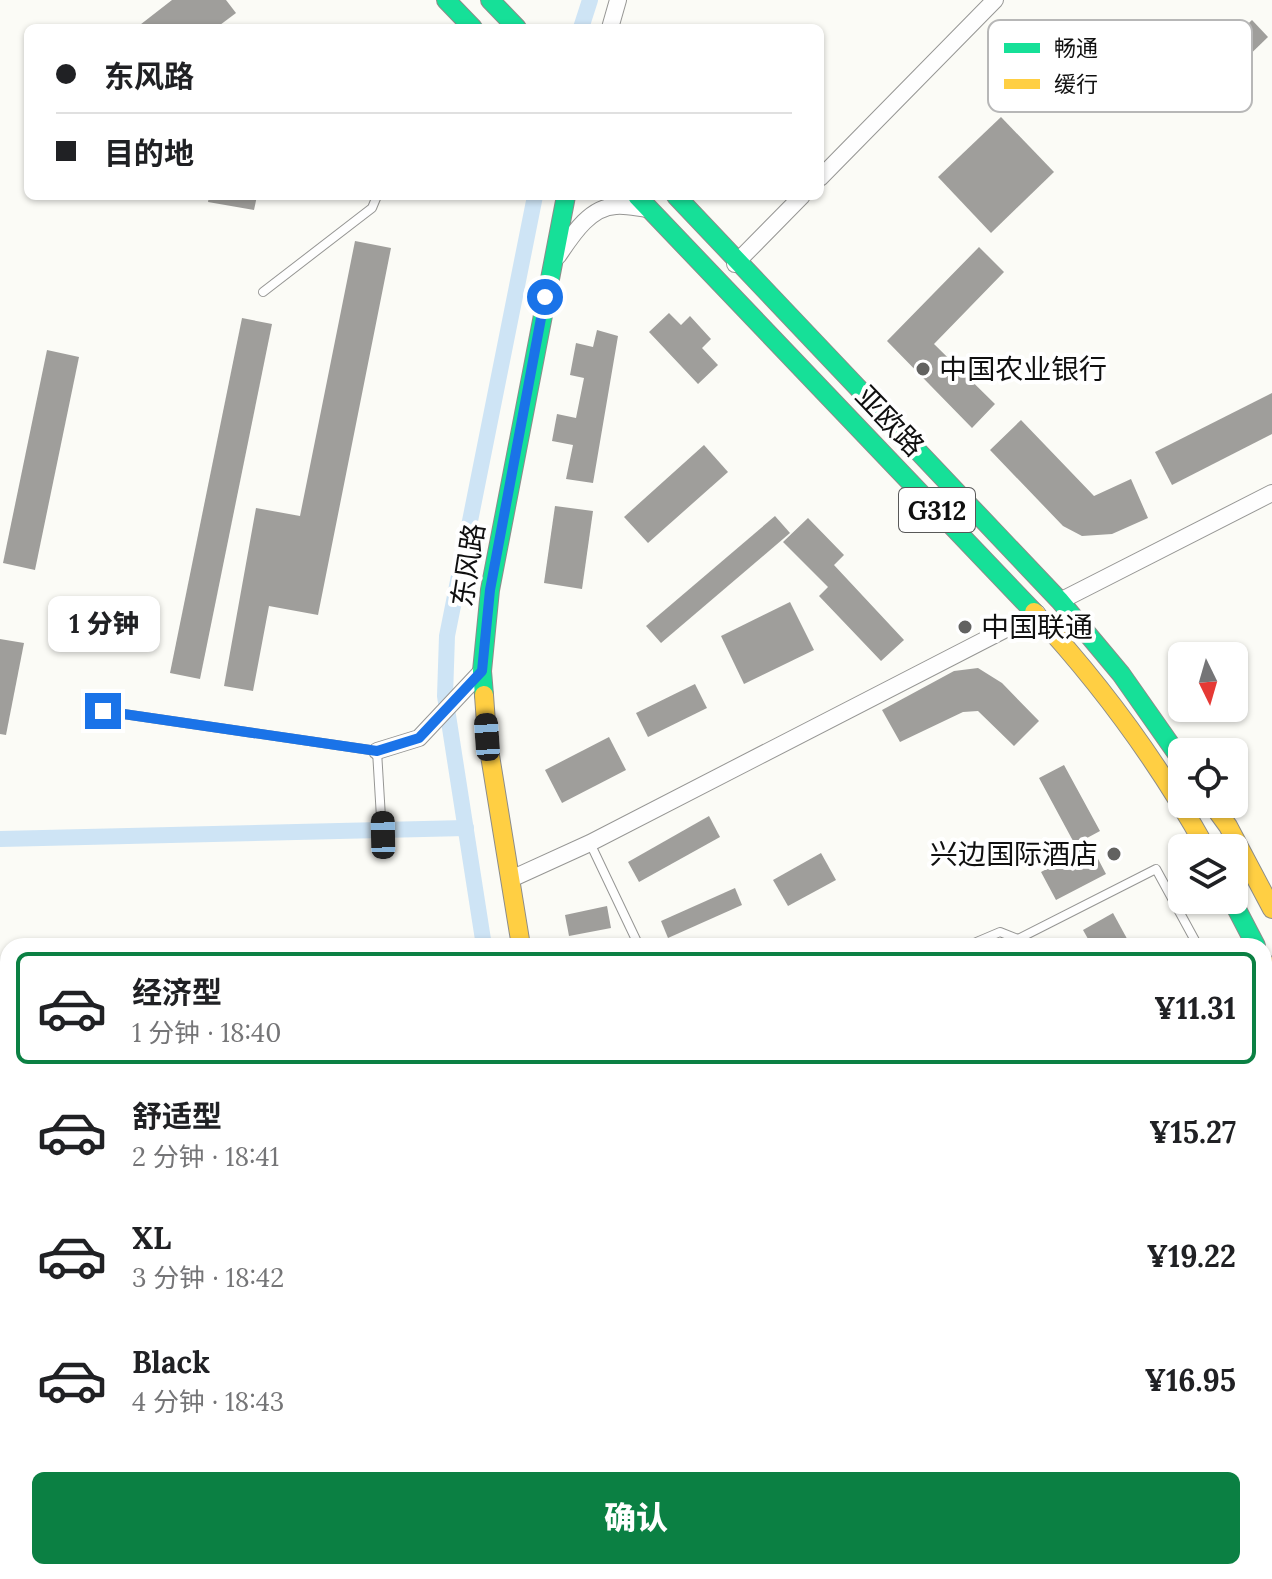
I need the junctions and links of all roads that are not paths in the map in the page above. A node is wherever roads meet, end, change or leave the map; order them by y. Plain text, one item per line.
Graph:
1 (446, 0) edge
2 (490, 0) edge
3 (618, 0) edge
4 (995, 0) edge
5 (469, 24) edge
6 (513, 24) edge
7 (611, 24) edge
8 (824, 174) edge
9 (375, 200) edge
10 (565, 200) edge
11 (680, 200) edge
12 (798, 200) edge
13 (643, 202) edge
14 (738, 261) junction
15 (551, 268) junction
16 (716, 281) junction
17 (263, 292) dead end
18 (1272, 493) edge
19 (1060, 601) junction
20 (1037, 613) junction
21 (482, 671) junction
22 (103, 711) dead end
23 (1168, 741) edge
24 (377, 751) junction
25 (1222, 818) edge
26 (1198, 834) edge
27 (590, 843) junction
28 (383, 851) dead end
29 (511, 879) junction
30 (1272, 909) edge
31 (1239, 914) edge
32 (520, 938) edge
33 (635, 938) edge
34 (986, 938) edge
35 (1011, 938) edge
36 (1029, 938) edge
37 (1194, 938) edge
38 (1252, 938) edge

1 - 5 main road
2 - 6 main road
3 - 7 street
4 - 8 street
9 - 17 lane
10 - 15 main road, 东风路
11 - 14 main road, 亚欧路 / G312
12 - 14 street
13 - 15 street
13 - 16 main road, 亚欧路 / G312
14 - 16 street
14 - 19 main road, 亚欧路 / G312
15 - 21 main road, 东风路
16 - 20 main road, 亚欧路 / G312
18 - 19 street
19 - 23 main road, 亚欧路 / G312
20 - 26 main road, 亚欧路 / G312
20 - 27 street
21 - 24 street
21 - 29 main road, 东风路
22 - 24 lane
24 - 28 lane
25 - 30 main road
27 - 29 street
27 - 33 lane
29 - 32 main road, 东风路
31 - 38 main road
34 - 35 lane
36 - 37 lane

